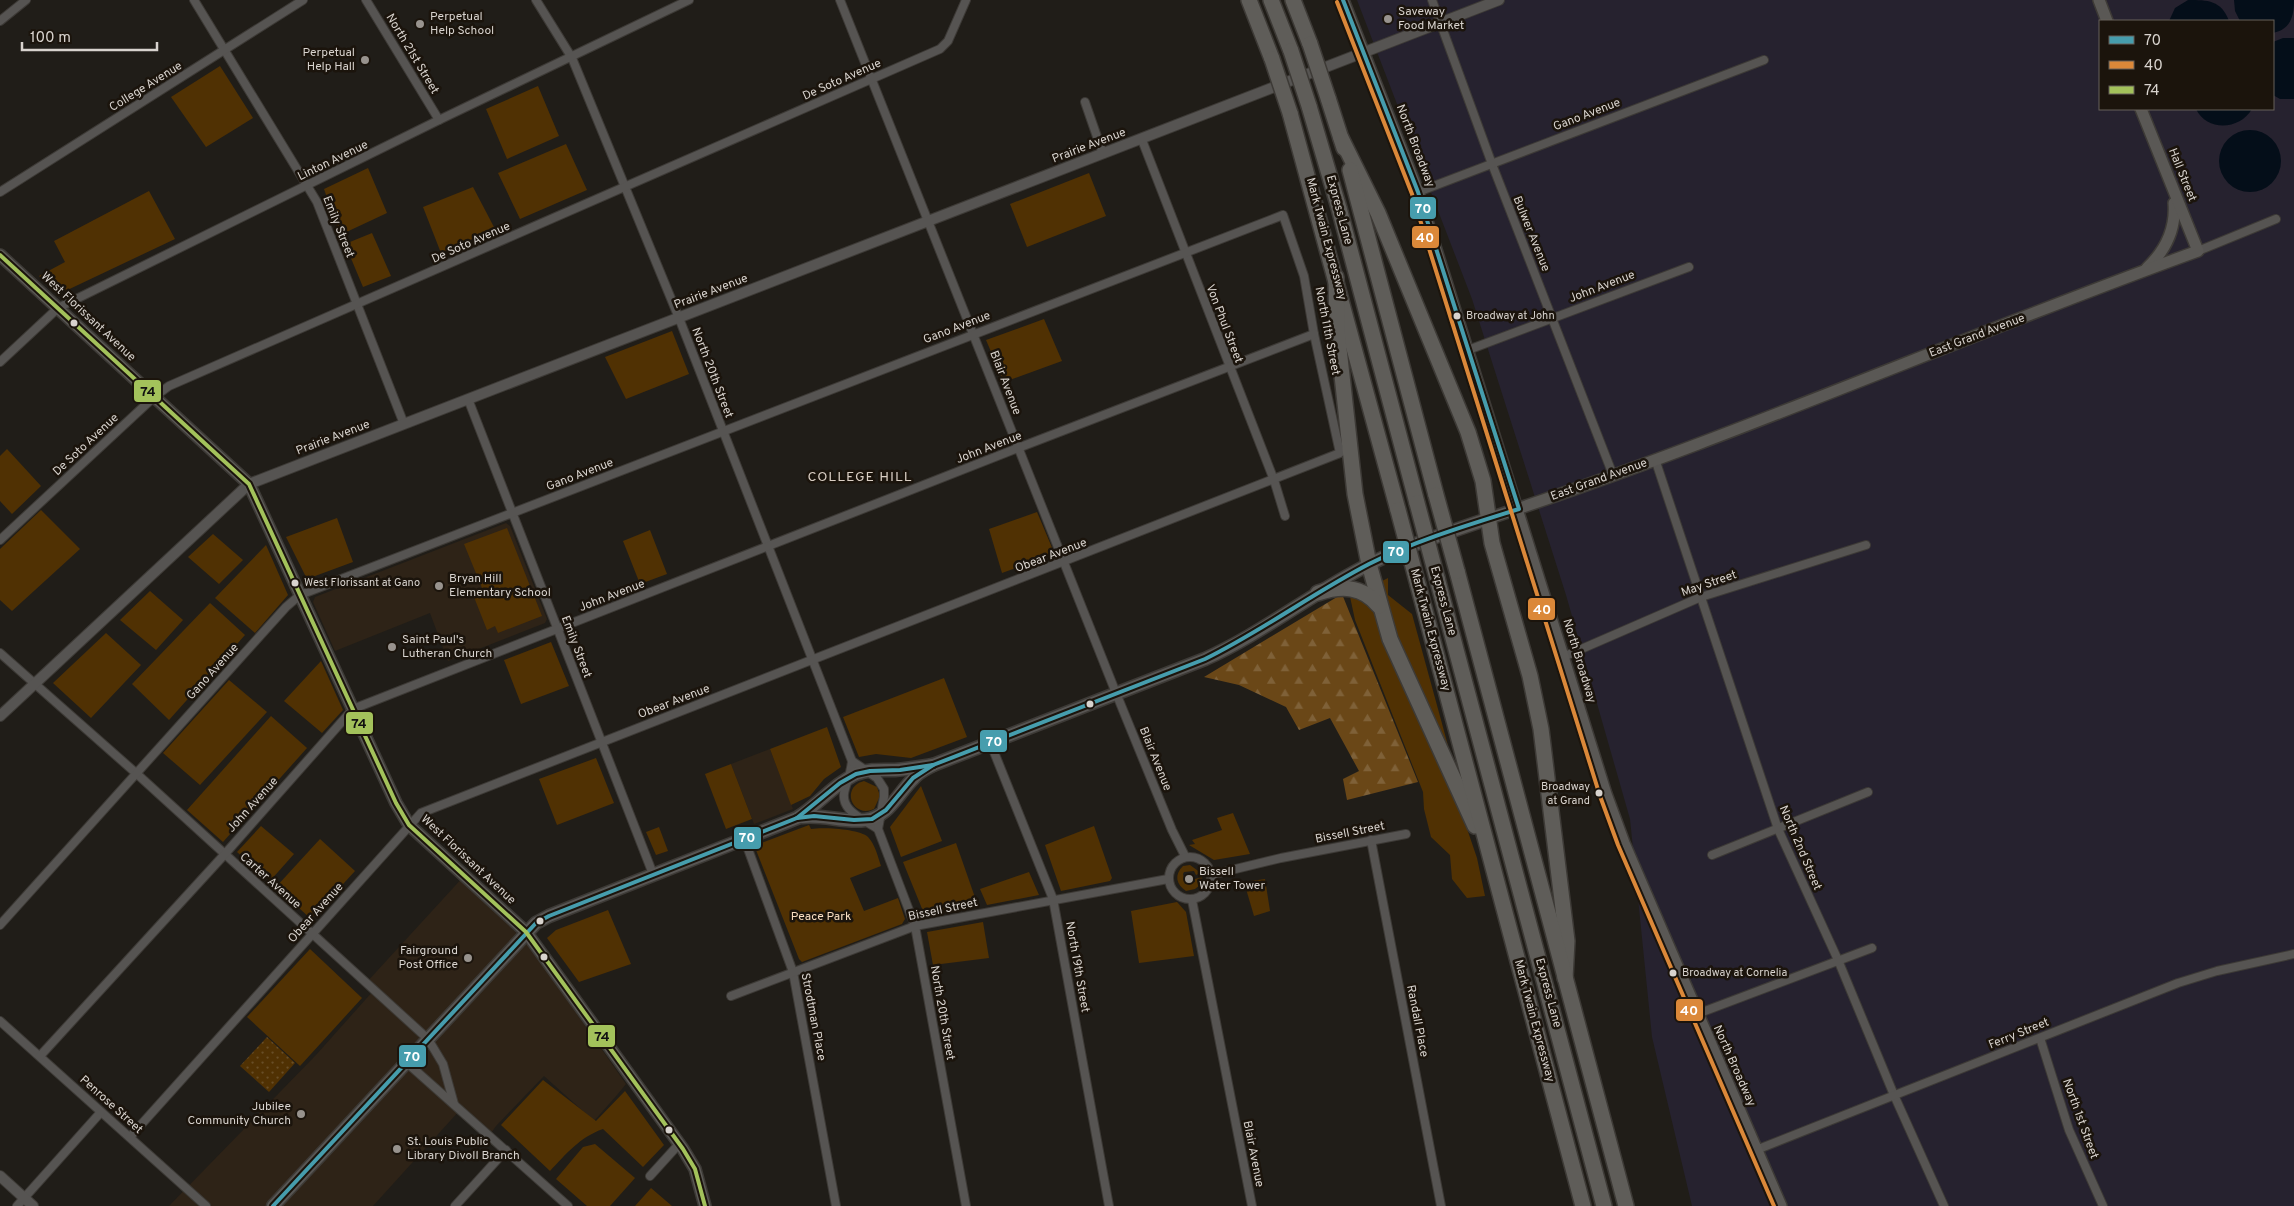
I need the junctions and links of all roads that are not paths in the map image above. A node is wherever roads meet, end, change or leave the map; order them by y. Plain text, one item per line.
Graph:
1 (26, 0) edge
2 (194, 0) edge
3 (303, 0) edge
4 (366, 0) edge
5 (536, 0) edge
6 (689, 0) edge
7 (840, 0) edge
8 (966, 0) edge
9 (1250, 0) edge
10 (1271, 0) edge
11 (1293, 0) edge
12 (1343, 0) edge
13 (1432, 0) edge
14 (1499, 0) edge
15 (2099, 0) edge
16 (2107, 20) edge
17 (0, 21) edge
18 (1442, 23) junction
19 (223, 51) junction
20 (1364, 52) junction
21 (572, 58) junction
22 (1764, 60) dead end
23 (872, 79) junction
24 (1085, 102) dead end
25 (2141, 110) edge
26 (439, 120) junction
27 (1341, 138) junction
28 (1142, 140) junction
29 (1103, 154) junction
30 (1492, 164) junction
31 (308, 186) junction
32 (625, 186) junction
33 (0, 192) edge
34 (1418, 192) junction
35 (2174, 194) junction
36 (1284, 215) joint
37 (2276, 219) dead end
38 (930, 220) junction
39 (2198, 251) junction
40 (1185, 252) junction
41 (0, 255) edge
42 (1689, 267) dead end
43 (2146, 270) junction
44 (1336, 277) junction
45 (358, 305) junction
46 (58, 308) junction
47 (679, 318) junction
48 (1552, 318) junction
49 (974, 334) junction
50 (1314, 334) junction
51 (1468, 350) junction
52 (0, 362) edge
53 (1229, 367) junction
54 (154, 396) junction
55 (468, 399) junction
56 (404, 424) junction
57 (723, 432) junction
58 (1018, 448) junction
59 (1340, 453) joint
60 (1655, 460) junction
61 (1613, 475) junction
62 (1274, 480) junction
63 (249, 484) junction
64 (1518, 509) junction
65 (513, 514) junction
66 (1286, 516) dead end
67 (1487, 519) junction
68 (0, 540) edge
69 (1866, 545) dead end
70 (768, 546) junction
71 (1064, 563) junction
72 (1369, 564) junction
73 (1318, 593) junction
74 (300, 595) junction
75 (1701, 597) junction
76 (1380, 608) junction
77 (557, 629) junction
78 (0, 653) edge
79 (1563, 657) junction
80 (812, 661) junction
81 (36, 683) junction
82 (1116, 693) junction
83 (353, 709) junction
84 (0, 716) edge
85 (602, 742) junction
86 (990, 742) junction
87 (852, 761) junction
88 (933, 765) junction
89 (866, 771) junction
90 (137, 774) junction
91 (849, 779) junction
92 (1868, 792) dead end
93 (880, 815) junction
94 (797, 818) junction
95 (864, 820) junction
96 (409, 825) junction
97 (878, 829) junction
98 (1778, 829) junction
99 (1406, 834) dead end
100 (744, 838) junction
101 (1372, 840) junction
102 (224, 855) junction
103 (1712, 855) dead end
104 (1185, 856) junction
105 (1493, 866) junction
106 (653, 874) junction
107 (1210, 875) junction
108 (1168, 879) junction
109 (1053, 899) junction
110 (1192, 900) junction
111 (0, 924) edge
112 (915, 926) junction
113 (526, 932) junction
114 (312, 934) junction
115 (1872, 948) dead end
116 (2294, 954) edge
117 (1838, 960) junction
118 (793, 972) junction
119 (1565, 978) junction
120 (731, 996) dead end
121 (1697, 1014) junction
122 (0, 1021) edge
123 (2040, 1038) junction
124 (428, 1039) junction
125 (40, 1056) junction
126 (406, 1062) junction
127 (1894, 1095) junction
128 (454, 1104) junction
129 (101, 1112) junction
130 (130, 1137) junction
131 (679, 1144) junction
132 (506, 1150) junction
133 (1756, 1150) junction
134 (0, 1176) edge
135 (650, 1176) dead end
136 (24, 1198) junction
137 (17, 1206) edge
138 (33, 1206) edge
139 (206, 1206) edge
140 (273, 1206) edge
141 (455, 1206) edge
142 (568, 1206) edge
143 (705, 1206) edge
144 (836, 1206) edge
145 (966, 1206) edge
146 (1110, 1206) edge
147 (1252, 1206) edge
148 (1441, 1206) edge
149 (1583, 1206) edge
150 (1604, 1206) edge
151 (1626, 1206) edge
152 (1781, 1206) edge
153 (1944, 1206) edge
154 (2103, 1206) edge

1 - 17 street
2 - 19 street, Emily Street
3 - 19 street, College Avenue
4 - 26 street, North 21st Street
5 - 21 street, North 20th Street
6 - 21 street, Linton Avenue
7 - 23 street, Blair Avenue
8 - 23 street, De Soto Avenue
9 - 44 highway, Mark Twain Expressway, bridge
10 - 150 highway, Express Lane, bridge
11 - 27 highway, bridge
12 - 20 main road, North Broadway
13 - 18 street, Bulwer Avenue
14 - 18 street, Prairie Avenue
15 - 16 main road
18 - 20 street, Prairie Avenue
18 - 30 street, Bulwer Avenue
19 - 31 street, Emily Street
19 - 33 street, College Avenue
20 - 28 street, Prairie Avenue
20 - 34 main road, North Broadway
21 - 26 street, Linton Avenue
21 - 32 street, North 20th Street
22 - 30 street, Gano Avenue
23 - 32 street, De Soto Avenue
23 - 38 street, Blair Avenue
24 - 29 street
25 - 35 main road, Hall Street
26 - 31 street, Linton Avenue
27 - 67 highway
27 - 119 highway, bridge
28 - 29 street, Prairie Avenue
28 - 40 street, Von Phul Street
29 - 38 street, Prairie Avenue
30 - 34 street, Gano Avenue
30 - 48 street, Bulwer Avenue
31 - 45 street, Emily Street
31 - 46 street, Linton Avenue
32 - 45 street, De Soto Avenue
32 - 47 street, North 20th Street
34 - 51 main road, North Broadway
35 - 39 main road, Hall Street
35 - 43 main road
36 - 40 street, Gano Avenue
36 - 50 street, North 11th Street
37 - 39 street, East Grand Avenue
38 - 47 street, Prairie Avenue
38 - 49 street, Blair Avenue
39 - 43 main road, East Grand Avenue
40 - 49 street, Gano Avenue
40 - 53 street, Von Phul Street
41 - 46 main road, West Florissant Avenue
42 - 48 street, John Avenue
43 - 60 main road, East Grand Avenue
44 - 72 highway
44 - 105 highway, Mark Twain Expressway, bridge
45 - 54 street, De Soto Avenue
45 - 56 street, Emily Street
46 - 52 street, Linton Avenue
46 - 54 main road, West Florissant Avenue
47 - 55 street, Prairie Avenue
47 - 57 street, North 20th Street
48 - 51 street, John Avenue
48 - 61 street, Bulwer Avenue
49 - 57 street, Gano Avenue
49 - 58 street, Blair Avenue
50 - 53 street, John Avenue
50 - 59 street, North 11th Street
51 - 64 main road, North Broadway
53 - 58 street, John Avenue
53 - 62 street, Von Phul Street
54 - 63 main road, West Florissant Avenue
54 - 68 street, De Soto Avenue
55 - 56 street, Prairie Avenue
55 - 65 street, Emily Street
56 - 63 street, Prairie Avenue
57 - 65 street, Gano Avenue
57 - 70 street, North 20th Street
58 - 70 street, John Avenue
58 - 71 street, Blair Avenue
59 - 62 street, Obear Avenue
60 - 61 main road, East Grand Avenue
60 - 75 street, North 2nd Street
61 - 64 main road, East Grand Avenue
62 - 66 street, Von Phul Street
62 - 71 street, Obear Avenue
63 - 74 main road, West Florissant Avenue
63 - 81 street, Prairie Avenue
64 - 67 main road, East Grand Avenue
64 - 79 main road, North Broadway
65 - 74 street, Gano Avenue
65 - 77 street, Emily Street
67 - 72 main road, East Grand Avenue
67 - 119 highway
69 - 75 street, May Street
70 - 77 street, John Avenue
70 - 80 street, North 20th Street
71 - 80 street, Obear Avenue
71 - 82 street, Blair Avenue
72 - 73 main road, East Grand Avenue
72 - 76 highway
73 - 76 highway
73 - 82 main road, East Grand Avenue
74 - 83 main road, West Florissant Avenue
74 - 90 street, Gano Avenue
75 - 79 street, May Street
75 - 98 street, North 2nd Street
76 - 105 highway
77 - 83 street, John Avenue
77 - 85 street, Emily Street
78 - 81 street, Carter Avenue
79 - 121 main road, North Broadway
80 - 85 street, Obear Avenue
80 - 87 street, North 20th Street
81 - 84 street, Prairie Avenue
81 - 90 street, Carter Avenue
82 - 86 main road, East Grand Avenue
82 - 104 street, Blair Avenue
83 - 96 main road, West Florissant Avenue
83 - 102 street, John Avenue
85 - 96 street, Obear Avenue
85 - 106 street, Emily Street
86 - 88 main road, East Grand Avenue
86 - 109 street, North 19th Street
87 - 89 street, North 20th Street
87 - 91 street
88 - 89 main road, East Grand Avenue
88 - 93 main road, East Grand Avenue
89 - 91 main road, East Grand Avenue
89 - 93 street, North 20th Street
90 - 102 street, Carter Avenue
90 - 111 street, Gano Avenue
91 - 94 main road, East Grand Avenue
91 - 95 street
92 - 98 street
93 - 95 main road, East Grand Avenue
93 - 97 street, North 20th Street
94 - 95 main road, East Grand Avenue
94 - 100 main road, East Grand Avenue
95 - 97 street
96 - 113 main road, West Florissant Avenue
96 - 114 street, Obear Avenue
97 - 112 street, North 20th Street
98 - 103 street
98 - 117 street, North 2nd Street
99 - 101 street, Bissell Street
100 - 106 main road, East Grand Avenue
100 - 118 street, Strodtman Place
101 - 107 street, Bissell Street
101 - 148 street, Randall Place
102 - 114 street, Carter Avenue
102 - 125 street, John Avenue
104 - 107 street
104 - 108 street
105 - 149 highway, Mark Twain Expressway
106 - 113 main road, East Grand Avenue
107 - 110 street
108 - 109 street, Bissell Street
108 - 110 street
109 - 112 street, Bissell Street
109 - 146 street, North 19th Street
110 - 147 street, Blair Avenue
112 - 118 street, Bissell Street
112 - 145 street, North 20th Street
113 - 124 main road, East Grand Avenue
113 - 131 main road, West Florissant Avenue
114 - 124 street, Carter Avenue
114 - 130 street, Obear Avenue
115 - 117 street
116 - 123 street, Ferry Street
117 - 121 street
117 - 127 street, North 2nd Street
118 - 120 street, Bissell Street
118 - 144 street, Strodtman Place
119 - 151 highway
121 - 133 main road, North Broadway
122 - 125 street, Penrose Street
123 - 127 street, Ferry Street
123 - 154 street, North 1st Street
124 - 126 main road, East Grand Avenue
124 - 128 street, Carter Avenue
125 - 129 street, Penrose Street
126 - 128 street
126 - 140 main road, East Grand Avenue
127 - 133 street, Ferry Street
127 - 153 street, North 2nd Street
128 - 132 street
129 - 130 street, Penrose Street
129 - 136 street
130 - 139 street, Penrose Street
131 - 135 street
131 - 143 main road, West Florissant Avenue
132 - 141 street
132 - 142 street
133 - 152 main road, North Broadway
134 - 136 street
136 - 137 street
136 - 138 street

